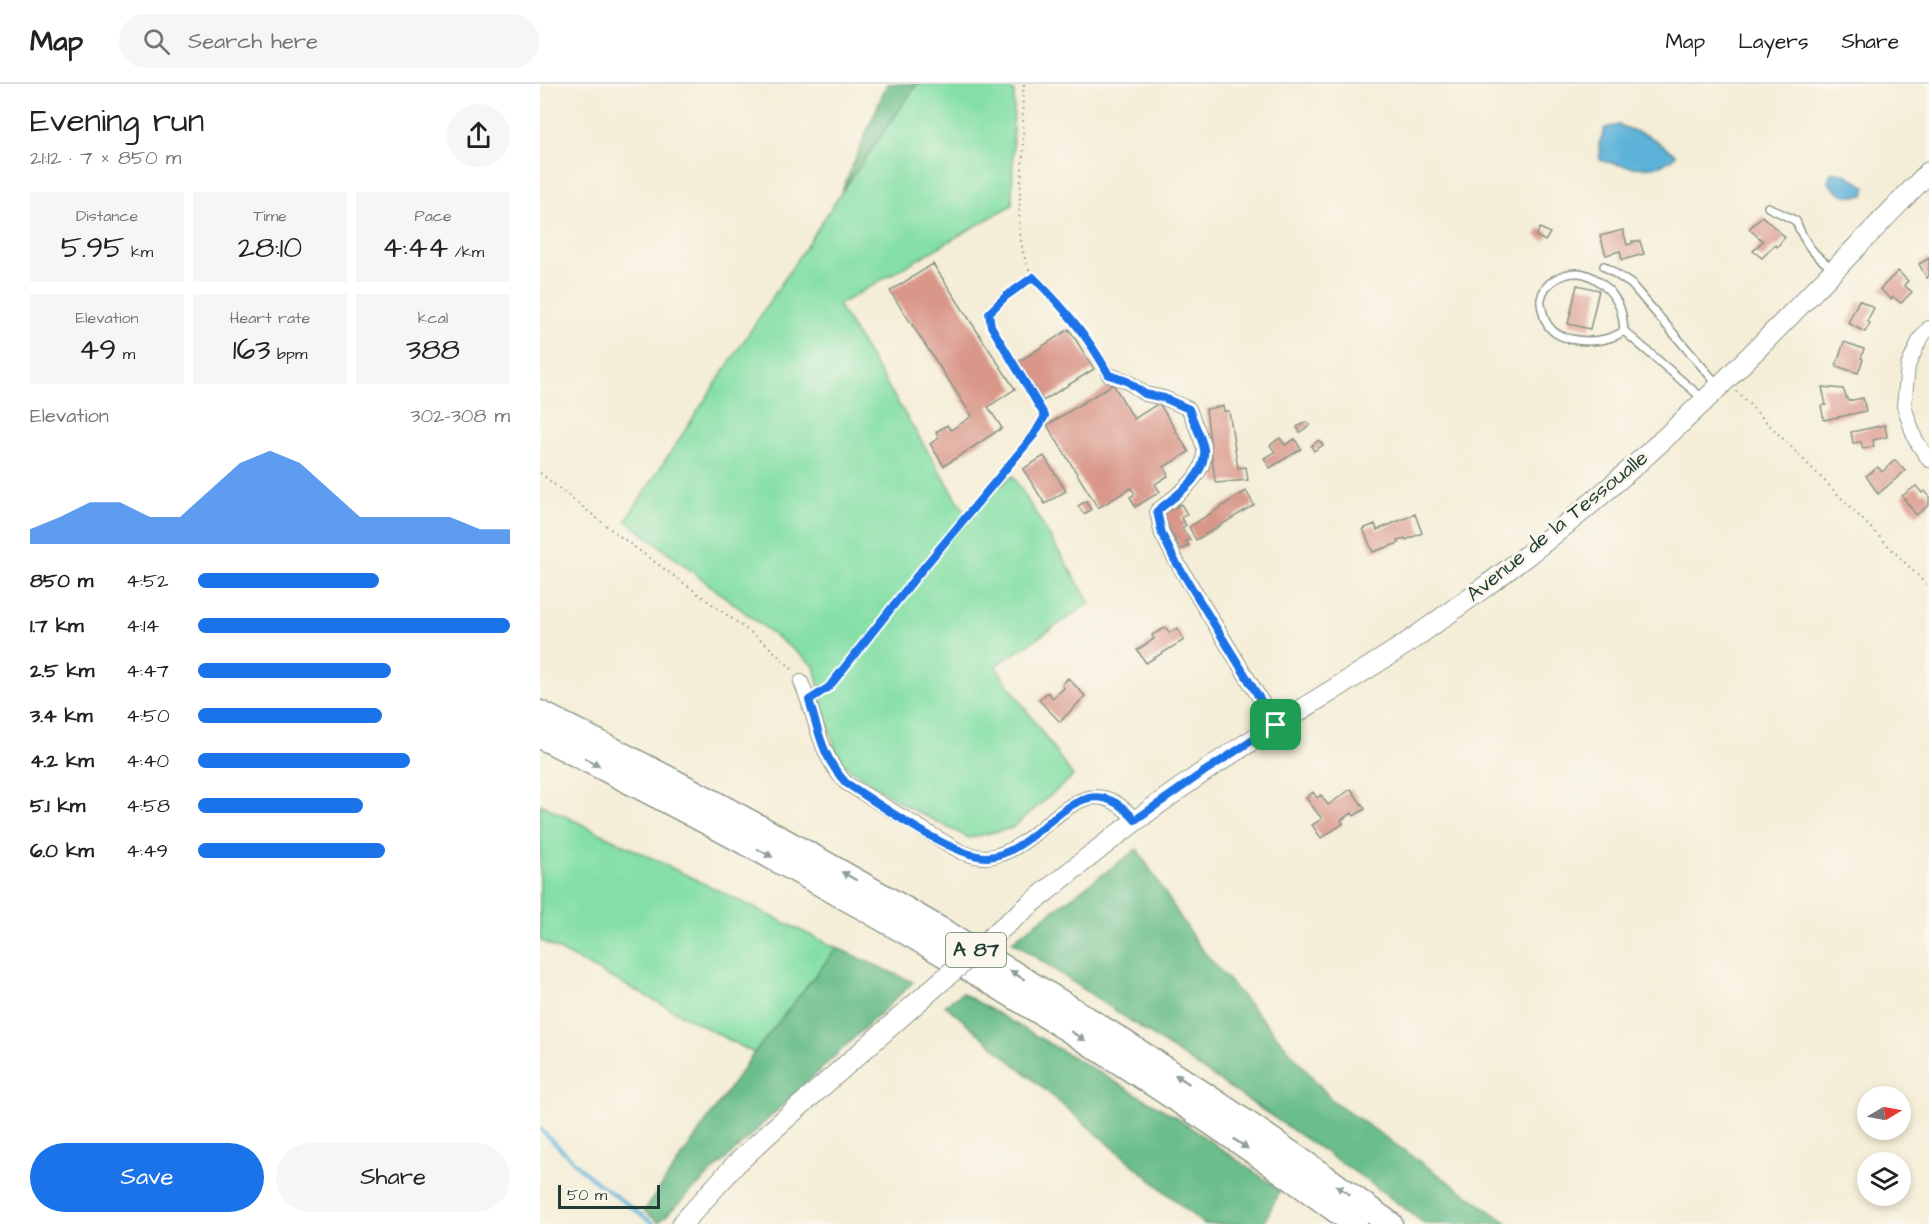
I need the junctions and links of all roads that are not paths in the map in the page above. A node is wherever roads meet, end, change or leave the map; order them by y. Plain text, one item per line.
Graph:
1 (1929, 172) edge
2 (1768, 207) dead end
3 (1604, 266) dead end
4 (1834, 270) junction
5 (1929, 328) edge
6 (1624, 331) junction
7 (1109, 375) road end
8 (1722, 384) junction
9 (1704, 400) junction
10 (1929, 460) edge
11 (801, 682) road end
12 (540, 713) edge
13 (1276, 725) junction
14 (540, 736) edge
15 (1135, 820) junction
16 (684, 1221) edge
17 (1355, 1224) edge
18 (1390, 1224) edge

1 - 4 main road, Avenue de la Tessoualle
2 - 4 lane
3 - 8 lane
4 - 8 main road, Avenue de la Tessoualle
5 - 10 street
6 - 6 lane
6 - 9 lane
7 - 13 street
8 - 9 main road, Avenue de la Tessoualle
9 - 13 main road, Avenue de la Tessoualle
11 - 15 street
18 -> 12 highway, A 87
13 - 15 main road, Avenue de la Tessoualle
14 -> 17 highway, A 87
15 - 16 main road, Avenue de la Tessoualle, bridge

